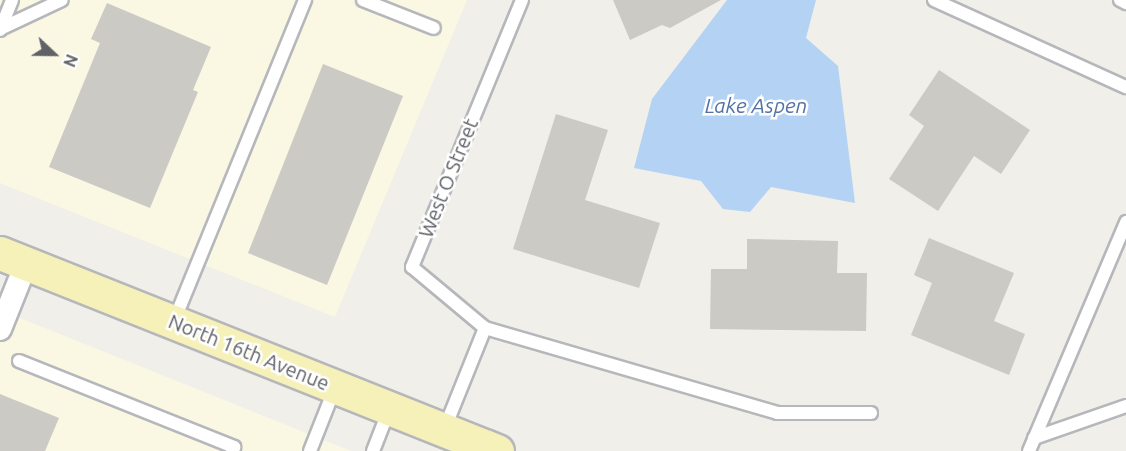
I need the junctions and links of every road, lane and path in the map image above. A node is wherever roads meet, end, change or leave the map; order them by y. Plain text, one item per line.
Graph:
1 (12, 0) edge
2 (62, 0) edge
3 (304, 0) edge
4 (363, 0) edge
5 (522, 0) edge
6 (934, 0) edge
7 (1120, 0) edge
8 (1126, 3) edge
9 (434, 28) dead end
10 (0, 30) edge
11 (1126, 87) edge
12 (1126, 222) edge
13 (13, 259) edge
14 (174, 322) junction
15 (485, 328) junction
16 (0, 329) edge
17 (19, 361) dead end
18 (336, 387) junction
19 (1126, 406) edge
20 (390, 408) junction
21 (871, 413) dead end
22 (444, 430) junction
23 (1034, 438) junction
24 (232, 451) edge
25 (310, 451) edge
26 (373, 451) edge
27 (497, 451) edge
28 (1029, 451) edge

1 - 10 lane
2 - 10 lane
3 - 14 lane
4 - 9 lane
5 - 15 lane, West O Street
6 - 11 lane
7 - 8 lane
12 - 23 lane
13 - 14 main road, North 16th Avenue
13 - 16 street
14 - 18 main road, North 16th Avenue
15 - 21 lane
15 - 22 lane
17 - 24 lane
18 - 20 main road, North 16th Avenue
18 - 25 lane
19 - 23 lane
20 - 22 main road, North 16th Avenue
20 - 26 lane
22 - 27 main road, North 16th Avenue
23 - 28 lane

